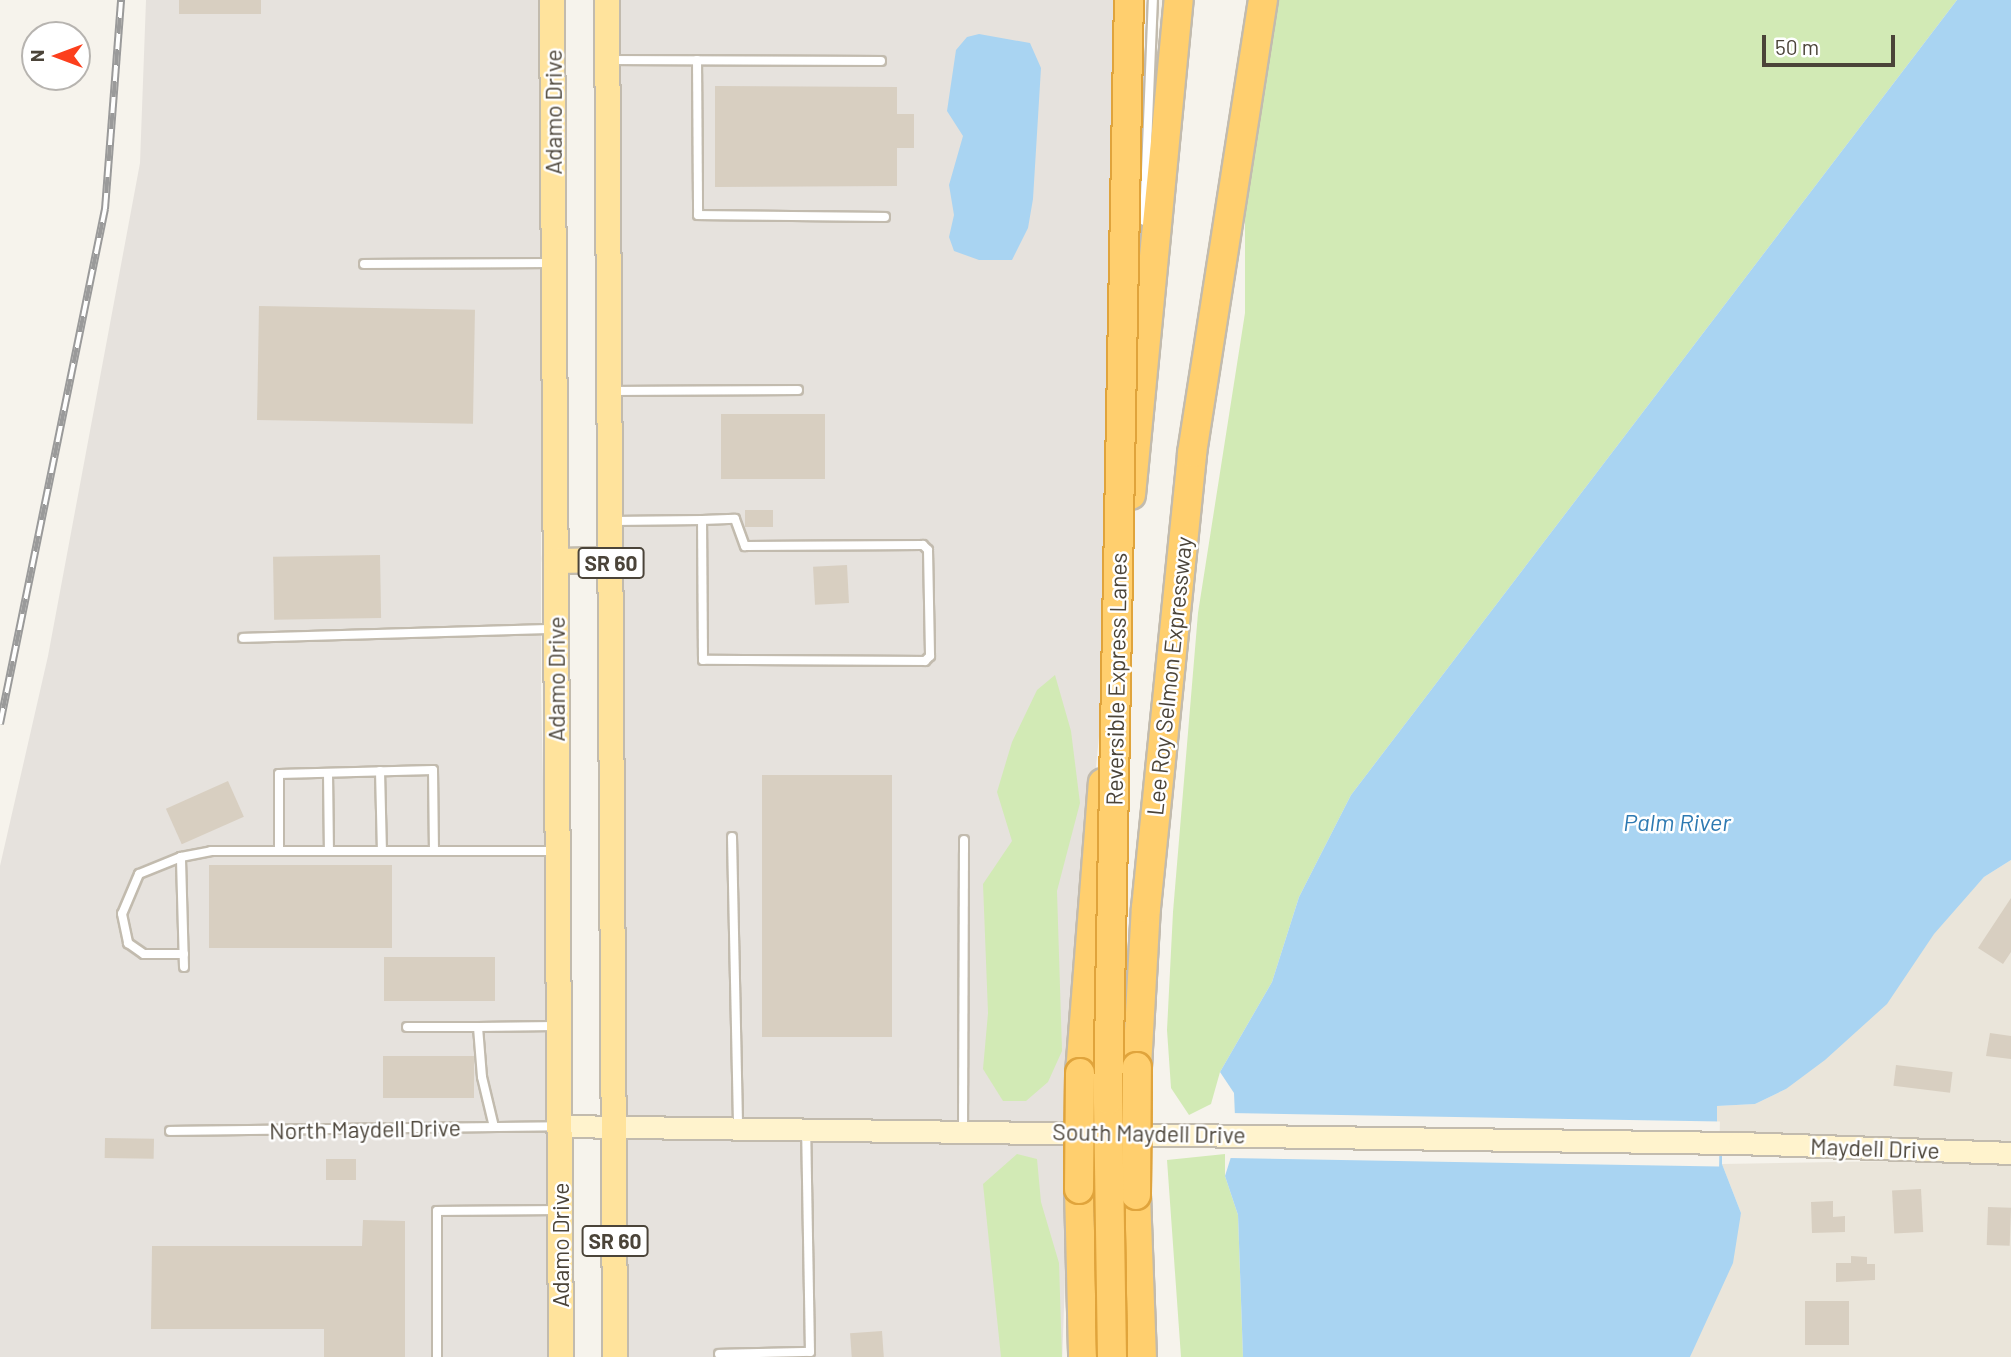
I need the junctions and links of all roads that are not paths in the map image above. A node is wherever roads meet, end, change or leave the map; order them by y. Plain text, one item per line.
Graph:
1 (552, 0) edge
2 (607, 0) edge
3 (1129, 0) edge
4 (1153, 0) edge
5 (1179, 0) edge
6 (1263, 0) edge
7 (607, 60) junction
8 (697, 60) junction
9 (881, 61) dead end
10 (885, 217) dead end
11 (1144, 231) dead end
12 (554, 263) junction
13 (364, 264) dead end
14 (1142, 266) dead end
15 (1146, 340) junction
16 (798, 390) dead end
17 (610, 391) junction
18 (702, 520) junction
19 (610, 521) junction
20 (611, 560) junction
21 (556, 561) junction
22 (556, 629) junction
23 (243, 638) dead end
24 (380, 771) junction
25 (328, 773) junction
26 (732, 837) dead end
27 (964, 840) dead end
28 (435, 850) junction
29 (279, 851) junction
30 (330, 851) junction
31 (382, 851) junction
32 (556, 851) junction
33 (181, 857) junction
34 (184, 954) junction
35 (184, 967) dead end
36 (559, 1026) junction
37 (407, 1027) dead end
38 (478, 1027) junction
39 (560, 1126) junction
40 (614, 1126) junction
41 (494, 1127) junction
42 (738, 1127) junction
43 (806, 1128) junction
44 (963, 1130) junction
45 (170, 1131) dead end
46 (1738, 1143) joint
47 (2011, 1153) edge
48 (560, 1210) junction
49 (719, 1353) dead end
50 (438, 1357) edge
51 (561, 1357) edge
52 (615, 1357) edge
53 (1083, 1357) edge
54 (1112, 1357) edge
55 (1142, 1357) edge

1 - 12 main road, Adamo Drive / SR 60
2 - 7 main road, SR 60
3 - 54 highway, Reversible Express Lanes, bridge
4 - 11 lane
5 - 15 highway
6 - 55 highway, Lee Roy Selmon Expressway, bridge
7 - 8 lane
7 - 17 main road, SR 60
8 - 9 lane
8 - 10 lane
12 - 13 lane
12 - 21 main road, Adamo Drive / SR 60
14 - 15 lane
15 - 53 highway, bridge
16 - 17 lane
17 - 19 main road, SR 60
18 - 18 lane
18 - 19 lane
19 - 20 main road, SR 60
20 - 21 main road
20 - 40 main road, SR 60
21 - 22 main road, Adamo Drive / SR 60
22 - 23 lane
22 - 32 main road, Adamo Drive / SR 60
24 - 25 lane
24 - 28 lane
24 - 31 lane
25 - 29 lane
25 - 30 lane
26 - 42 lane
27 - 44 lane
28 - 31 lane
28 - 32 lane
29 - 30 lane
29 - 33 lane
30 - 31 lane
32 - 36 main road, Adamo Drive / SR 60
33 - 34 lane
33 - 34 lane
34 - 35 lane
36 - 38 lane
36 - 39 main road, Adamo Drive / SR 60
37 - 38 lane
38 - 41 lane
39 - 40 street, South Maydell Drive
39 - 41 lane, North Maydell Drive
39 - 48 main road, Adamo Drive / SR 60
40 - 42 street, South Maydell Drive
40 - 52 main road, SR 60
41 - 45 lane, North Maydell Drive
42 - 43 street, South Maydell Drive
43 - 44 street, South Maydell Drive
43 - 49 lane
44 - 46 street, South Maydell Drive
46 - 47 street, Maydell Drive
48 - 50 lane
48 - 51 main road, Adamo Drive / SR 60

